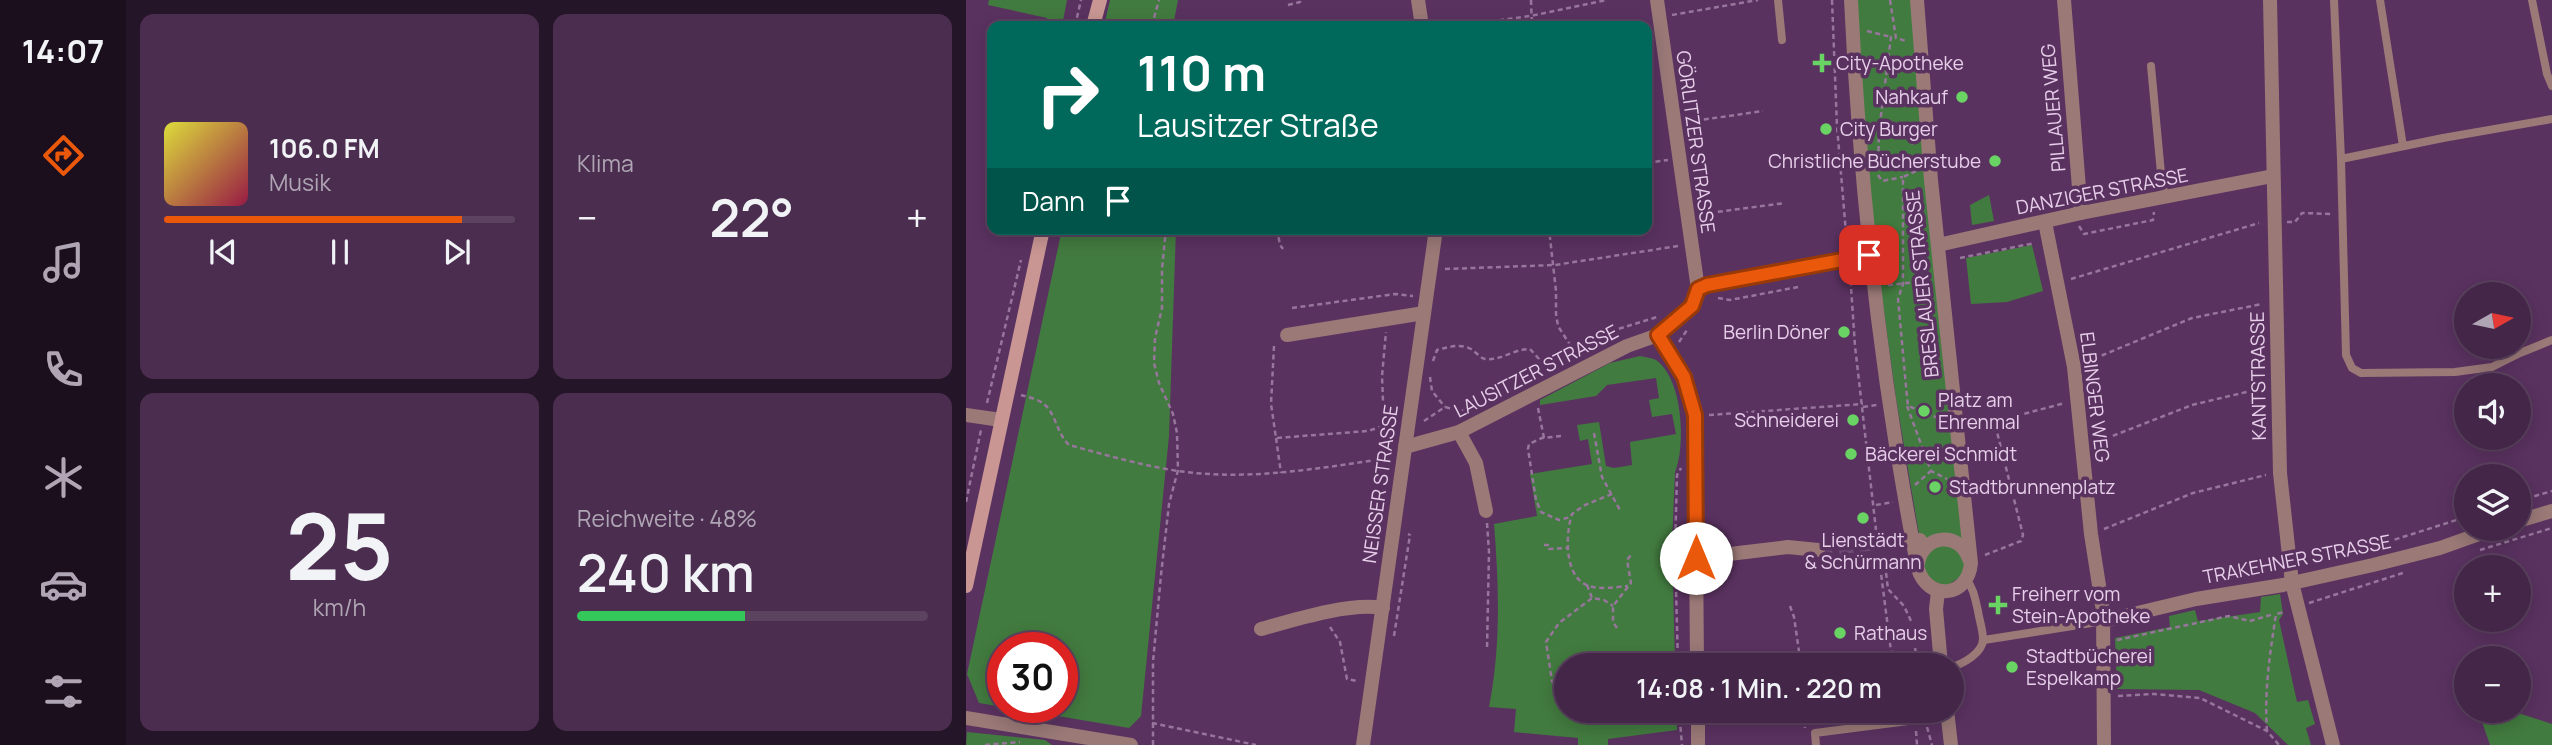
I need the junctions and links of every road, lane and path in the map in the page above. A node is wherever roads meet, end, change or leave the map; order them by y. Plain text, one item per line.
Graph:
1 (1081, 0) edge
2 (1100, 0) edge
3 (1301, 0) edge
4 (1418, 0) edge
5 (1531, 0) edge
6 (1607, 0) edge
7 (1657, 0) edge
8 (1758, 0) edge
9 (1778, 0) edge
10 (1832, 0) edge
11 (1851, 0) edge
12 (1917, 0) edge
13 (2064, 0) edge
14 (2270, 0) edge
15 (2334, 0) edge
16 (2380, 0) edge
17 (2532, 0) edge
18 (1158, 1) edge
19 (1288, 5) dead end
20 (1530, 16) junction
21 (1659, 17) junction
22 (1076, 21) edge
23 (1094, 21) edge
24 (1155, 21) edge
25 (1421, 21) edge
26 (1494, 21) edge
27 (1531, 21) edge
28 (1896, 38) dead end
29 (1782, 40) dead end
30 (2151, 66) dead end
31 (2552, 86) edge
32 (1763, 111) dead end
33 (2552, 119) edge
34 (1675, 124) junction
35 (1905, 124) dead end
36 (2403, 146) junction
37 (1915, 150) dead end
38 (2341, 159) junction
39 (1668, 160) dead end
40 (1915, 160) dead end
41 (1652, 162) edge
42 (1916, 171) junction
43 (1877, 174) junction
44 (2273, 176) junction
45 (1903, 177) junction
46 (1931, 180) junction
47 (1863, 185) junction
48 (1841, 186) junction
49 (2166, 198) junction
50 (1785, 204) dead end
51 (2155, 210) dead end
52 (1688, 215) junction
53 (2342, 215) junction
54 (2080, 219) junction
55 (2274, 222) junction
56 (2046, 227) junction
57 (1042, 235) edge
58 (1166, 235) edge
59 (1278, 235) edge
60 (1435, 235) edge
61 (1550, 235) edge
62 (1938, 245) junction
63 (1680, 246) dead end
64 (1283, 249) dead end
65 (1869, 255) junction
66 (1021, 256) dead end
67 (1848, 258) junction
68 (1960, 258) dead end
69 (1553, 265) junction
70 (1431, 270) junction
71 (1941, 279) junction
72 (2058, 283) junction
73 (1903, 284) junction
74 (1703, 287) junction
75 (1798, 287) dead end
76 (1874, 287) junction
77 (1425, 298) junction
78 (2276, 301) junction
79 (1292, 307) dead end
80 (1424, 313) junction
81 (1657, 317) dead end
82 (1387, 319) junction
83 (1287, 335) dead end
84 (1658, 335) junction
85 (2552, 340) edge
86 (1274, 346) dead end
87 (1572, 348) junction
88 (2074, 366) junction
89 (1540, 368) junction
90 (1524, 382) dead end
91 (2266, 387) dead end
92 (1008, 390) junction
93 (1863, 405) junction
94 (1878, 405) dead end
95 (1908, 406) junction
96 (2052, 406) dead end
97 (1445, 407) junction
98 (1472, 410) dead end
99 (966, 415) edge
100 (1695, 415) junction
101 (984, 418) junction
102 (1990, 419) junction
103 (1001, 420) junction
104 (1955, 420) junction
105 (1409, 421) junction
106 (1974, 421) dead end
107 (1384, 426) junction
108 (1459, 432) junction
109 (1594, 433) dead end
110 (1561, 436) dead end
111 (1276, 438) junction
112 (1405, 447) junction
113 (2083, 447) junction
114 (1523, 460) dead end
115 (1530, 460) junction
116 (1683, 464) dead end
117 (1178, 470) junction
118 (1281, 473) junction
119 (2280, 473) junction
120 (1948, 488) dead end
121 (2552, 491) edge
122 (1612, 494) junction
123 (1536, 495) junction
124 (1529, 496) dead end
125 (2531, 497) edge
126 (966, 502) edge
127 (1486, 511) joint
128 (2552, 511) edge
129 (1621, 512) dead end
130 (1571, 517) junction
131 (2531, 518) edge
132 (2454, 521) edge
133 (2091, 534) junction
134 (1912, 539) junction
135 (1932, 541) junction
136 (2454, 541) edge
137 (1880, 542) junction
138 (1544, 545) dead end
139 (1567, 548) junction
140 (1818, 550) tunnel mouth
141 (1631, 555) dead end
142 (1986, 555) dead end
143 (1696, 558) junction
144 (2288, 559) junction
145 (1970, 564) junction
146 (1918, 569) junction
147 (1966, 579) junction
148 (2225, 581) dead end
149 (2292, 583) junction
150 (1587, 584) junction
151 (966, 586) edge
152 (1628, 586) junction
153 (1938, 591) junction
154 (1883, 595) junction
155 (1892, 595) junction
156 (1898, 595) dead end
157 (1592, 598) junction
158 (1613, 606) junction
159 (1790, 606) dead end
160 (1382, 608) junction
161 (2297, 610) junction
162 (1327, 613) junction
163 (2276, 614) junction
164 (1912, 621) dead end
165 (2104, 621) junction
166 (1617, 628) dead end
167 (1261, 629) dead end
168 (1984, 640) junction
169 (2103, 643) junction
170 (1915, 648) dead end
171 (1487, 649) dead end
172 (1678, 653) edge
173 (1697, 653) edge
174 (1800, 653) edge
175 (1892, 653) edge
176 (1916, 653) edge
177 (1940, 653) edge
178 (1964, 661) edge
179 (1362, 682) dead end
180 (1554, 683) edge
181 (2105, 697) junction
182 (966, 718) edge
183 (1152, 723) junction
184 (1680, 723) edge
185 (1698, 723) edge
186 (1881, 723) edge
187 (1948, 723) edge
188 (2267, 731) junction
189 (1028, 741) dead end
190 (985, 745) edge
191 (1131, 745) edge
192 (1153, 745) edge
193 (1255, 745) edge
194 (1363, 745) edge
195 (1682, 745) edge
196 (1698, 745) edge
197 (1816, 745) edge
198 (1951, 745) edge
199 (2104, 745) edge
200 (2279, 745) edge
201 (2333, 745) edge

1 - 22 path
2 - 23 main road
3 - 19 path
4 - 25 street
5 - 20 path
6 - 20 path
7 - 21 street, GÖRLITZER STRASSE
8 - 21 path
9 - 29 lane
10 - 48 path
11 - 47 street
12 - 46 street, BRESLAUER STRASSE
13 - 54 street, PILLAUER WEG
14 - 44 street, KANTSTRASSE
15 - 38 lane
16 - 36 lane
17 - 31 lane
18 - 24 path
20 - 26 path
20 - 27 path
21 - 34 street, GÖRLITZER STRASSE
28 - 43 path
30 - 49 lane
32 - 34 path
33 - 36 lane
34 - 52 street, GÖRLITZER STRASSE
35 - 37 path
36 - 38 lane
38 - 53 lane
39 - 41 path
40 - 42 path
42 - 45 path
42 - 46 path
43 - 45 path
43 - 47 path
44 - 49 street, DANZIGER STRASSE
44 - 55 street, KANTSTRASSE
45 - 73 path
46 - 62 street, BRESLAUER STRASSE
47 - 48 path
47 - 65 street
48 - 67 path
49 - 54 street, DANZIGER STRASSE
50 - 52 path
51 - 54 path
52 - 74 street, GÖRLITZER STRASSE
53 - 55 path
53 - 85 lane
54 - 56 street, DANZIGER STRASSE
55 - 72 path
55 - 78 street, KANTSTRASSE
56 - 62 street, DANZIGER STRASSE
56 - 68 path
56 - 72 street, ELBINGER WEG
57 - 92 main road
58 - 117 path
59 - 64 path
60 - 70 street, NEISSER STRASSE
61 - 69 path
62 - 71 street, BRESLAUER STRASSE
63 - 69 path
65 - 67 street
65 - 76 street
66 - 101 path
67 - 74 street
67 - 93 path
69 - 70 path
69 - 87 path
70 - 77 street, NEISSER STRASSE
71 - 73 path
71 - 104 street, BRESLAUER STRASSE
72 - 88 street, ELBINGER WEG
73 - 76 path
73 - 95 path
74 - 75 path
74 - 84 street, LAUSITZER STRASSE
76 - 134 street
77 - 79 path
77 - 80 street, NEISSER STRASSE
78 - 88 path
78 - 119 street, KANTSTRASSE
80 - 82 street
80 - 105 street, NEISSER STRASSE
81 - 87 path
82 - 83 street
82 - 107 path
84 - 100 street
84 - 108 street, LAUSITZER STRASSE
86 - 111 path
87 - 89 path
88 - 113 street, ELBINGER WEG
89 - 90 path
89 - 97 path
91 - 113 path
92 - 103 main road
92 - 117 path
93 - 94 path
93 - 100 path
93 - 137 path
95 - 104 path
95 - 120 path
96 - 102 path
97 - 98 path
97 - 105 path
99 - 101 street
100 - 143 street
101 - 103 street
101 - 126 path
102 - 106 path
102 - 142 path
103 - 151 main road
104 - 145 street, BRESLAUER STRASSE
105 - 107 path
105 - 112 street, NEISSER STRASSE
107 - 111 path
108 - 112 street, LAUSITZER STRASSE
108 - 127 street
109 - 122 path
110 - 115 path
111 - 118 path
112 - 118 path
112 - 160 street, NEISSER STRASSE
113 - 133 street, ELBINGER WEG
114 - 115 path
115 - 123 path
116 - 172 path
117 - 118 path
117 - 183 path
119 - 133 path
119 - 144 street, KANTSTRASSE
121 - 125 path
122 - 129 path
122 - 130 path
123 - 124 path
123 - 130 path
127 - 171 path
128 - 131 street
130 - 139 path
132 - 144 path
133 - 165 street, ELBINGER WEG
134 - 135 street
134 - 137 street
134 - 146 street
135 - 145 street
135 - 146 street
136 - 149 street, TRAKEHNER STRASSE
137 - 154 path
137 - 155 path
138 - 139 path
139 - 150 path
140 - 143 street
141 - 152 path
143 - 173 street
144 - 148 path
144 - 149 street, KANTSTRASSE
145 - 147 street, BRESLAUER STRASSE
146 - 153 street
147 - 153 street
147 - 168 lane
149 - 161 street, KANTSTRASSE
149 - 165 street, TRAKEHNER STRASSE
150 - 152 path
150 - 157 path
152 - 158 path
153 - 177 street
154 - 155 path
154 - 175 path
155 - 156 path
155 - 164 path
157 - 158 path
157 - 180 path
158 - 166 path
159 - 174 path
160 - 162 street
160 - 194 street, NEISSER STRASSE
161 - 163 path
161 - 201 street, KANTSTRASSE
162 - 167 street
162 - 179 path
163 - 169 path
163 - 188 path
165 - 168 lane
165 - 169 street, ELBINGER WEG
168 - 178 lane
169 - 181 street, ELBINGER WEG
170 - 176 path
181 - 188 path
181 - 199 street, ELBINGER WEG
182 - 191 street
183 - 192 path
183 - 193 path
184 - 195 path
185 - 196 street
186 - 197 lane
187 - 198 street
188 - 200 path
189 - 190 path

